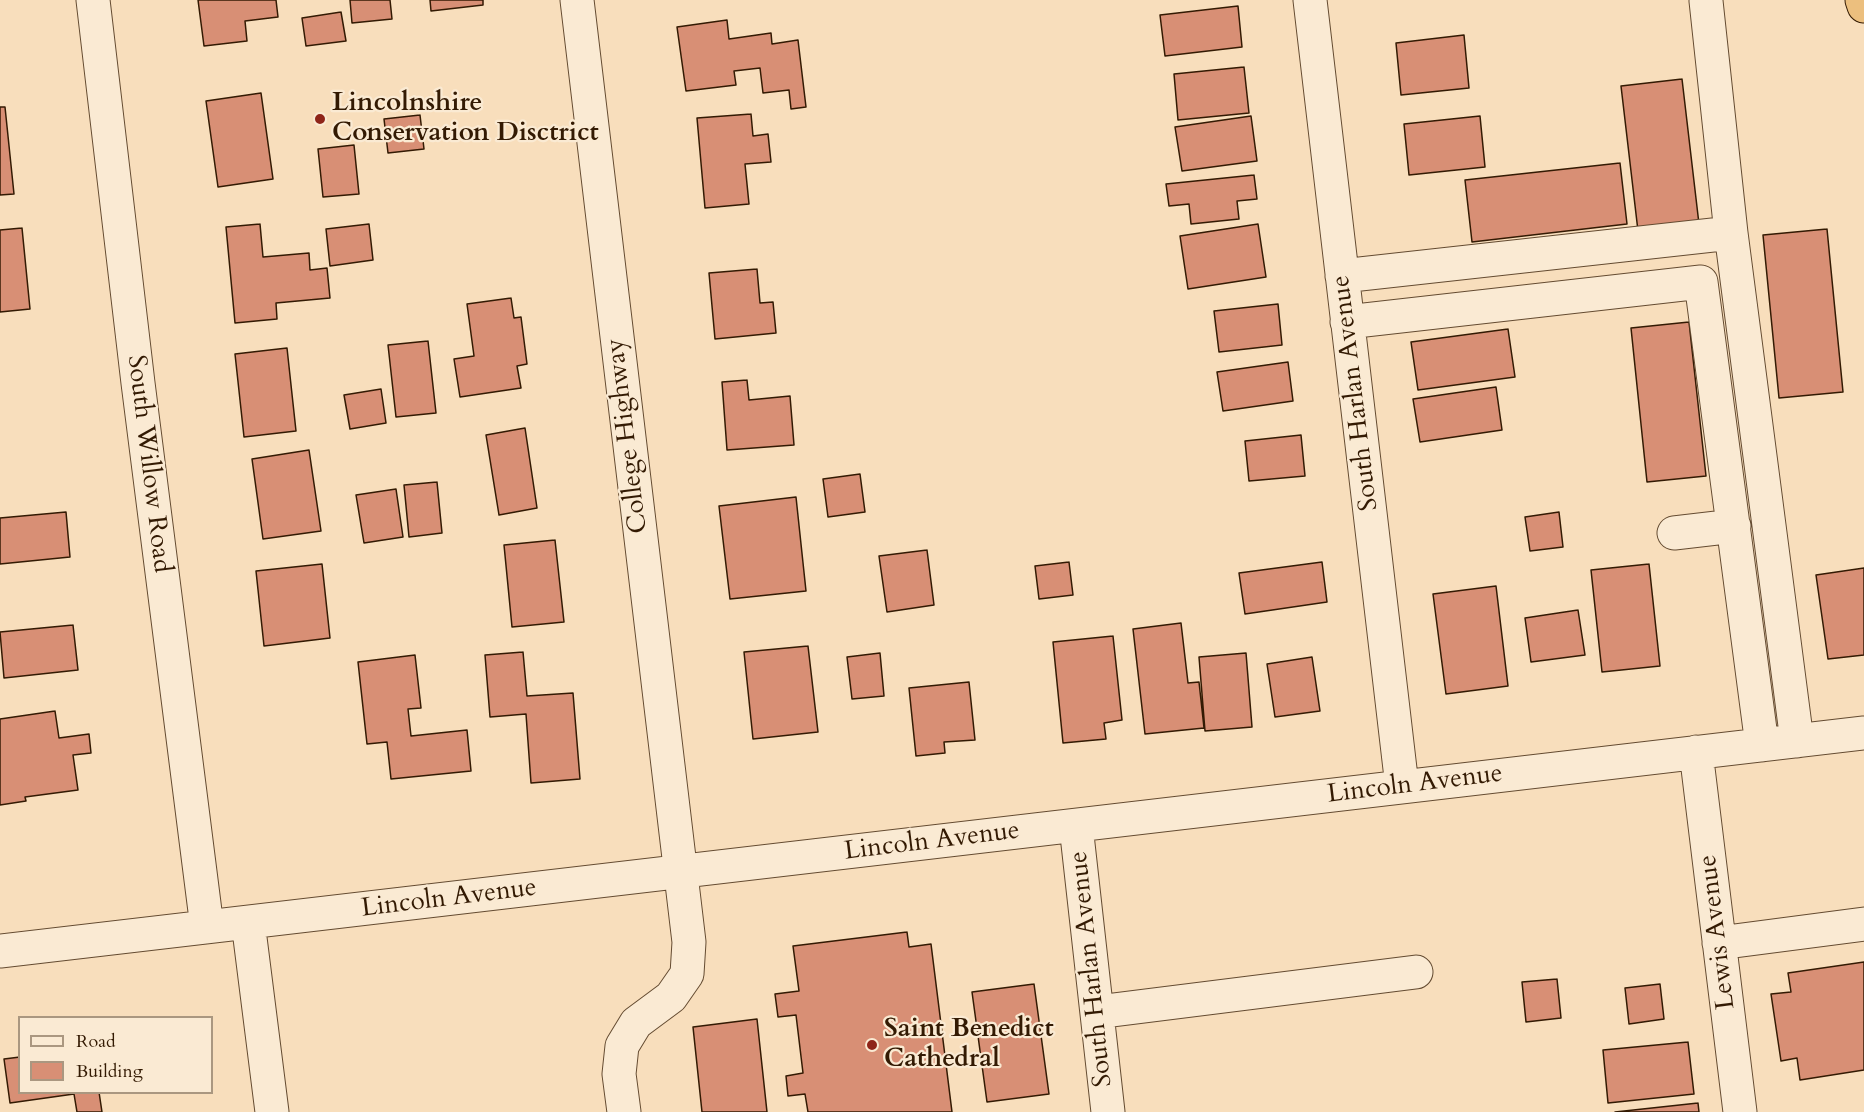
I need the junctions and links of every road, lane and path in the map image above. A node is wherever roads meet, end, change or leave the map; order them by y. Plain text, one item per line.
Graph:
1 (93, 0) edge
2 (578, 0) edge
3 (1310, 0) edge
4 (1862, 0) edge
5 (1706, 1) edge
6 (1864, 6) edge
7 (1731, 233) junction
8 (1342, 276) junction
9 (1347, 322) junction
10 (1734, 526) junction
11 (1674, 533) dead end
12 (1864, 733) edge
13 (1797, 741) junction
14 (1762, 745) junction
15 (1696, 752) junction
16 (1402, 786) junction
17 (1076, 826) junction
18 (679, 872) junction
19 (248, 922) junction
20 (1864, 924) edge
21 (207, 927) junction
22 (1719, 943) junction
23 (0, 951) edge
24 (1416, 972) dead end
25 (1097, 1012) junction
26 (272, 1112) edge
27 (624, 1112) edge
28 (1108, 1112) edge
29 (1740, 1112) edge

1 - 21 street, South Willow Road
2 - 18 street, College Highway
3 - 8 street, South Harlan Avenue
4 - 6 highway
5 - 7 street
7 - 8 street
7 - 13 street
8 - 9 street, South Harlan Avenue
9 - 10 street
9 - 16 street, South Harlan Avenue
10 - 11 street
10 - 14 street
12 - 13 street, Lincoln Avenue
13 - 14 street, Lincoln Avenue
14 - 15 street, Lincoln Avenue
15 - 16 street, Lincoln Avenue
15 - 22 street, Lewis Avenue
16 - 17 street, Lincoln Avenue
17 - 18 street, Lincoln Avenue
17 - 25 street, South Harlan Avenue
18 - 19 street, Lincoln Avenue
18 - 27 street, College Highway
19 - 21 street, Lincoln Avenue
19 - 26 street
20 - 22 street
21 - 23 street, Lincoln Avenue
22 - 29 street, Lewis Avenue
24 - 25 street
25 - 28 street, South Harlan Avenue

